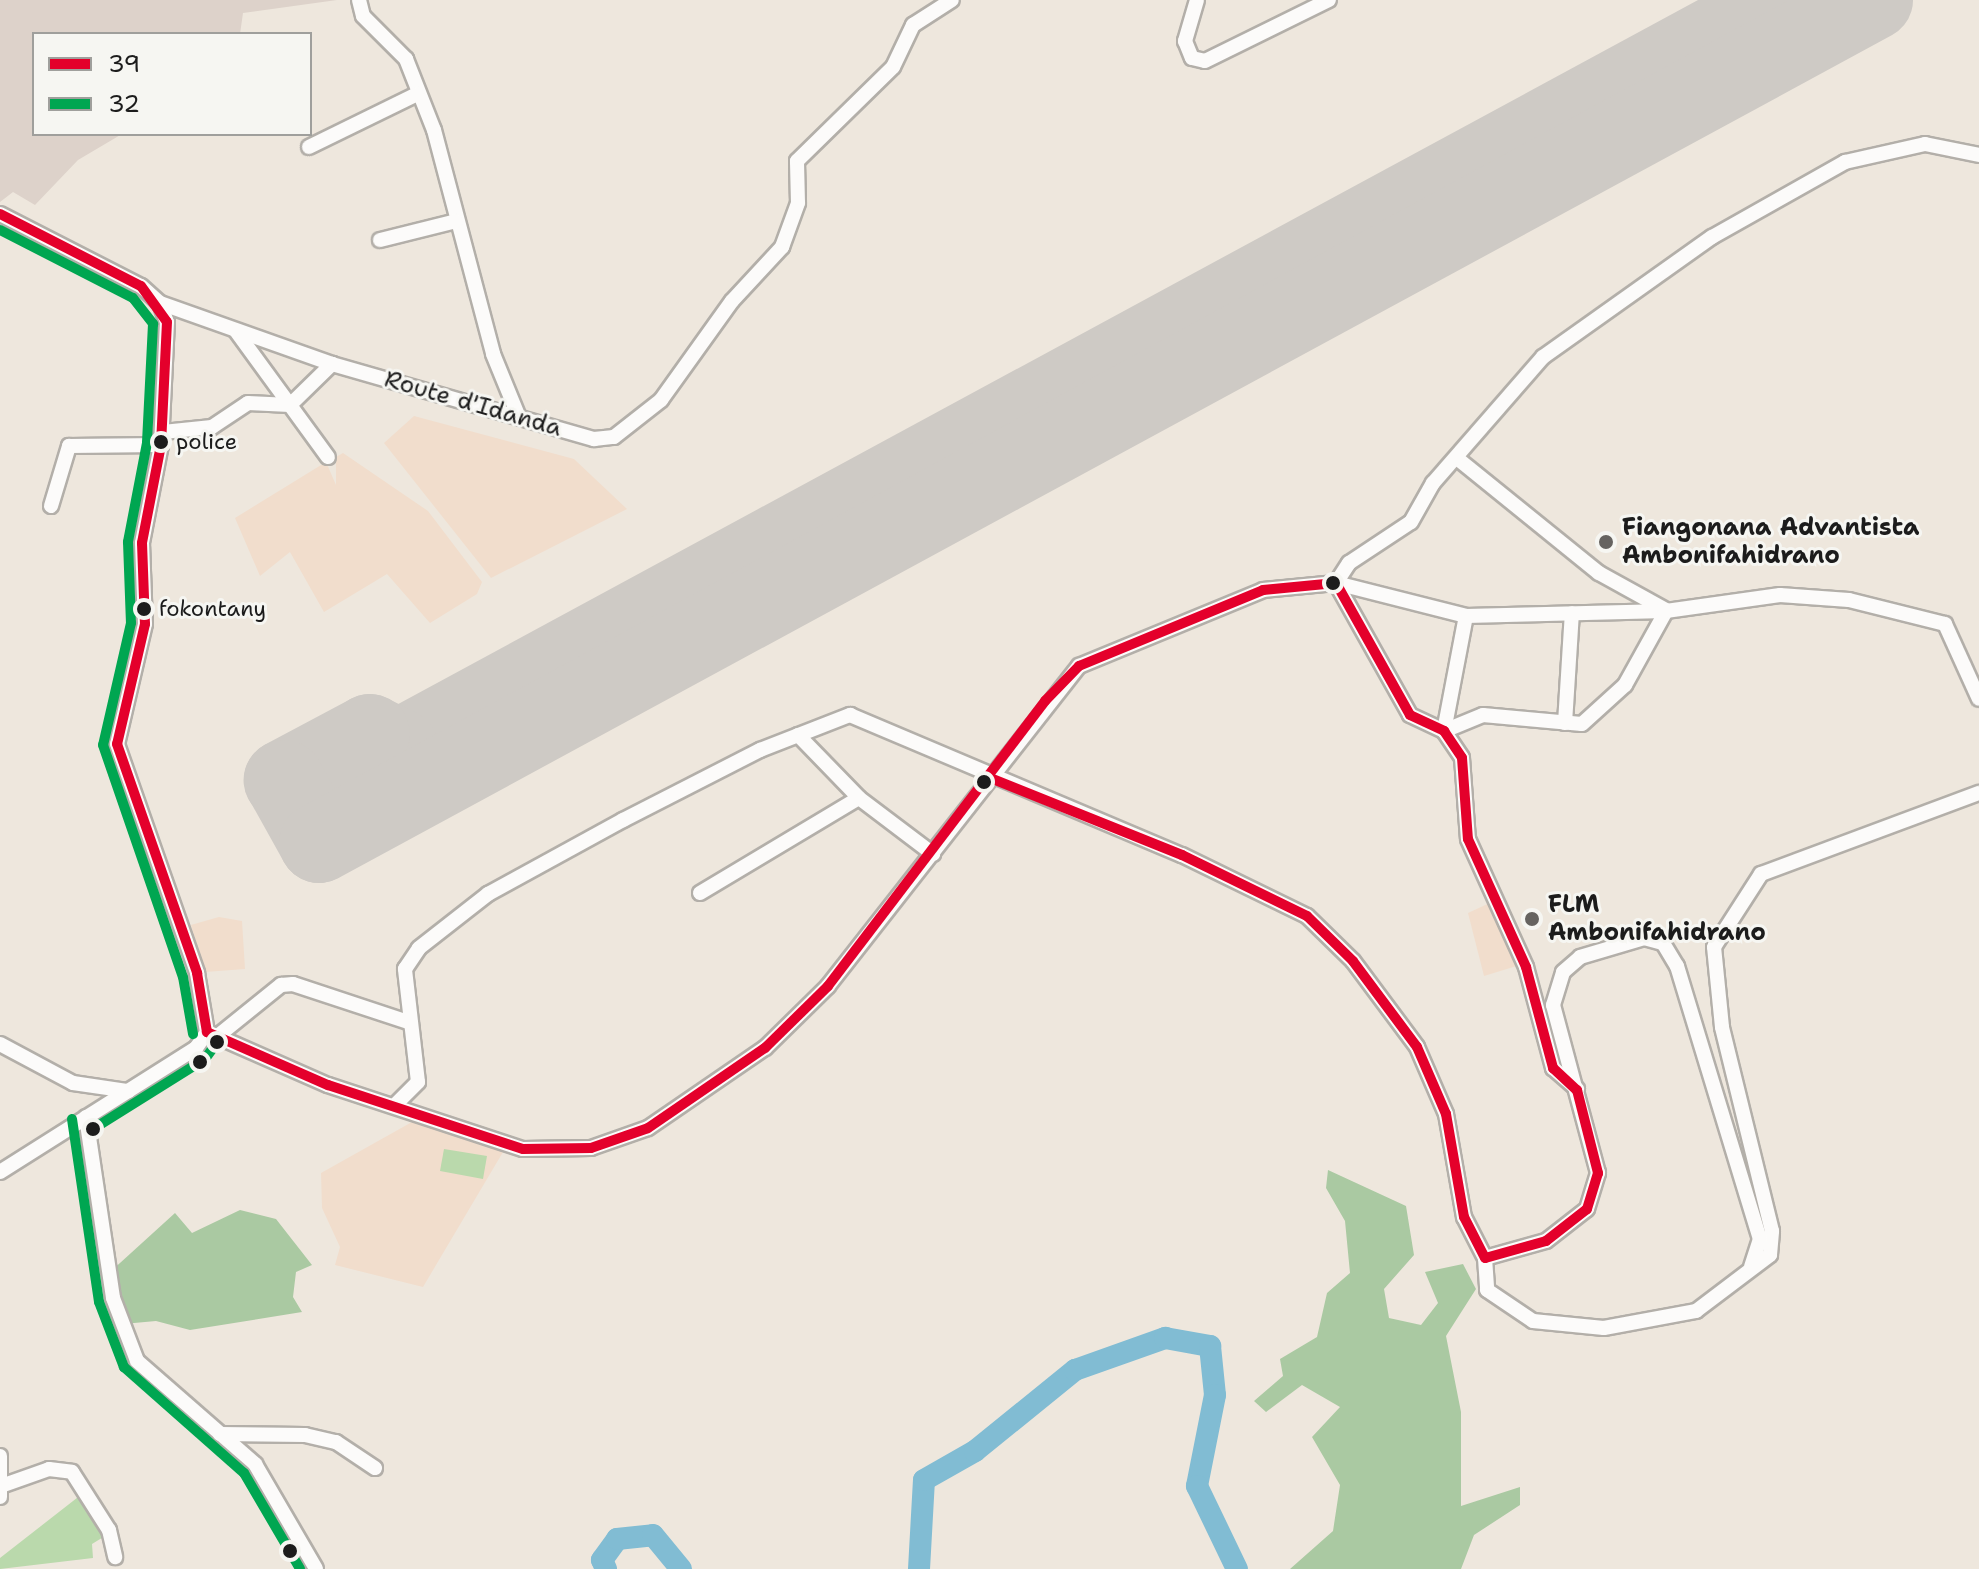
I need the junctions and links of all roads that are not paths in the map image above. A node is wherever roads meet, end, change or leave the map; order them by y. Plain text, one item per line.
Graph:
1 (359, 0) edge
2 (952, 0) edge
3 (1197, 0) edge
4 (1329, 0) edge
5 (417, 94) junction
6 (309, 147) dead end
7 (1979, 155) edge
8 (0, 214) edge
9 (456, 221) junction
10 (380, 240) dead end
11 (160, 303) junction
12 (236, 331) junction
13 (332, 364) junction
14 (290, 405) junction
15 (518, 415) junction
16 (162, 439) junction
17 (328, 457) dead end
18 (1458, 459) junction
19 (51, 506) dead end
20 (1336, 583) junction
21 (1666, 611) junction
22 (1572, 613) junction
23 (1466, 616) junction
24 (1979, 699) edge
25 (1565, 723) junction
26 (1444, 731) junction
27 (798, 735) junction
28 (988, 777) junction
29 (1979, 793) edge
30 (859, 798) junction
31 (933, 854) junction
32 (700, 893) dead end
33 (411, 1023) junction
34 (213, 1034) junction
35 (0, 1044) edge
36 (1577, 1090) junction
37 (128, 1091) junction
38 (394, 1106) junction
39 (86, 1117) junction
40 (0, 1172) edge
41 (1485, 1258) junction
42 (1751, 1267) junction
43 (220, 1434) junction
44 (0, 1456) edge
45 (375, 1468) dead end
46 (1, 1486) edge
47 (0, 1497) edge
48 (115, 1557) dead end
49 (316, 1569) edge

1 - 5 street
2 - 15 street, Route d'Idanda
3 - 4 street
5 - 6 street
5 - 9 street
7 - 18 street
8 - 11 street, Route d'Idanda
9 - 10 street
9 - 15 street
11 - 12 street, Route d'Idanda
11 - 16 street
12 - 13 street, Route d'Idanda
12 - 14 street
13 - 14 street
13 - 15 street, Route d'Idanda
14 - 16 street
14 - 17 street
16 - 19 street
16 - 34 street
18 - 20 street
18 - 21 street
20 - 23 street
20 - 26 street
20 - 28 street
21 - 22 street
21 - 24 street
21 - 25 street
22 - 23 street
22 - 25 street
23 - 26 street
25 - 26 street
26 - 36 street
27 - 28 street
27 - 30 street
27 - 33 street
28 - 31 street
28 - 41 street
29 - 42 street
30 - 31 street
30 - 32 street
31 - 38 street
33 - 34 street
33 - 38 street
34 - 37 street
34 - 38 street
35 - 37 street
36 - 41 street
36 - 42 street
37 - 39 street
39 - 40 street
39 - 43 street
41 - 42 street
43 - 45 street
43 - 49 street
44 - 46 street
46 - 47 street
46 - 48 street

